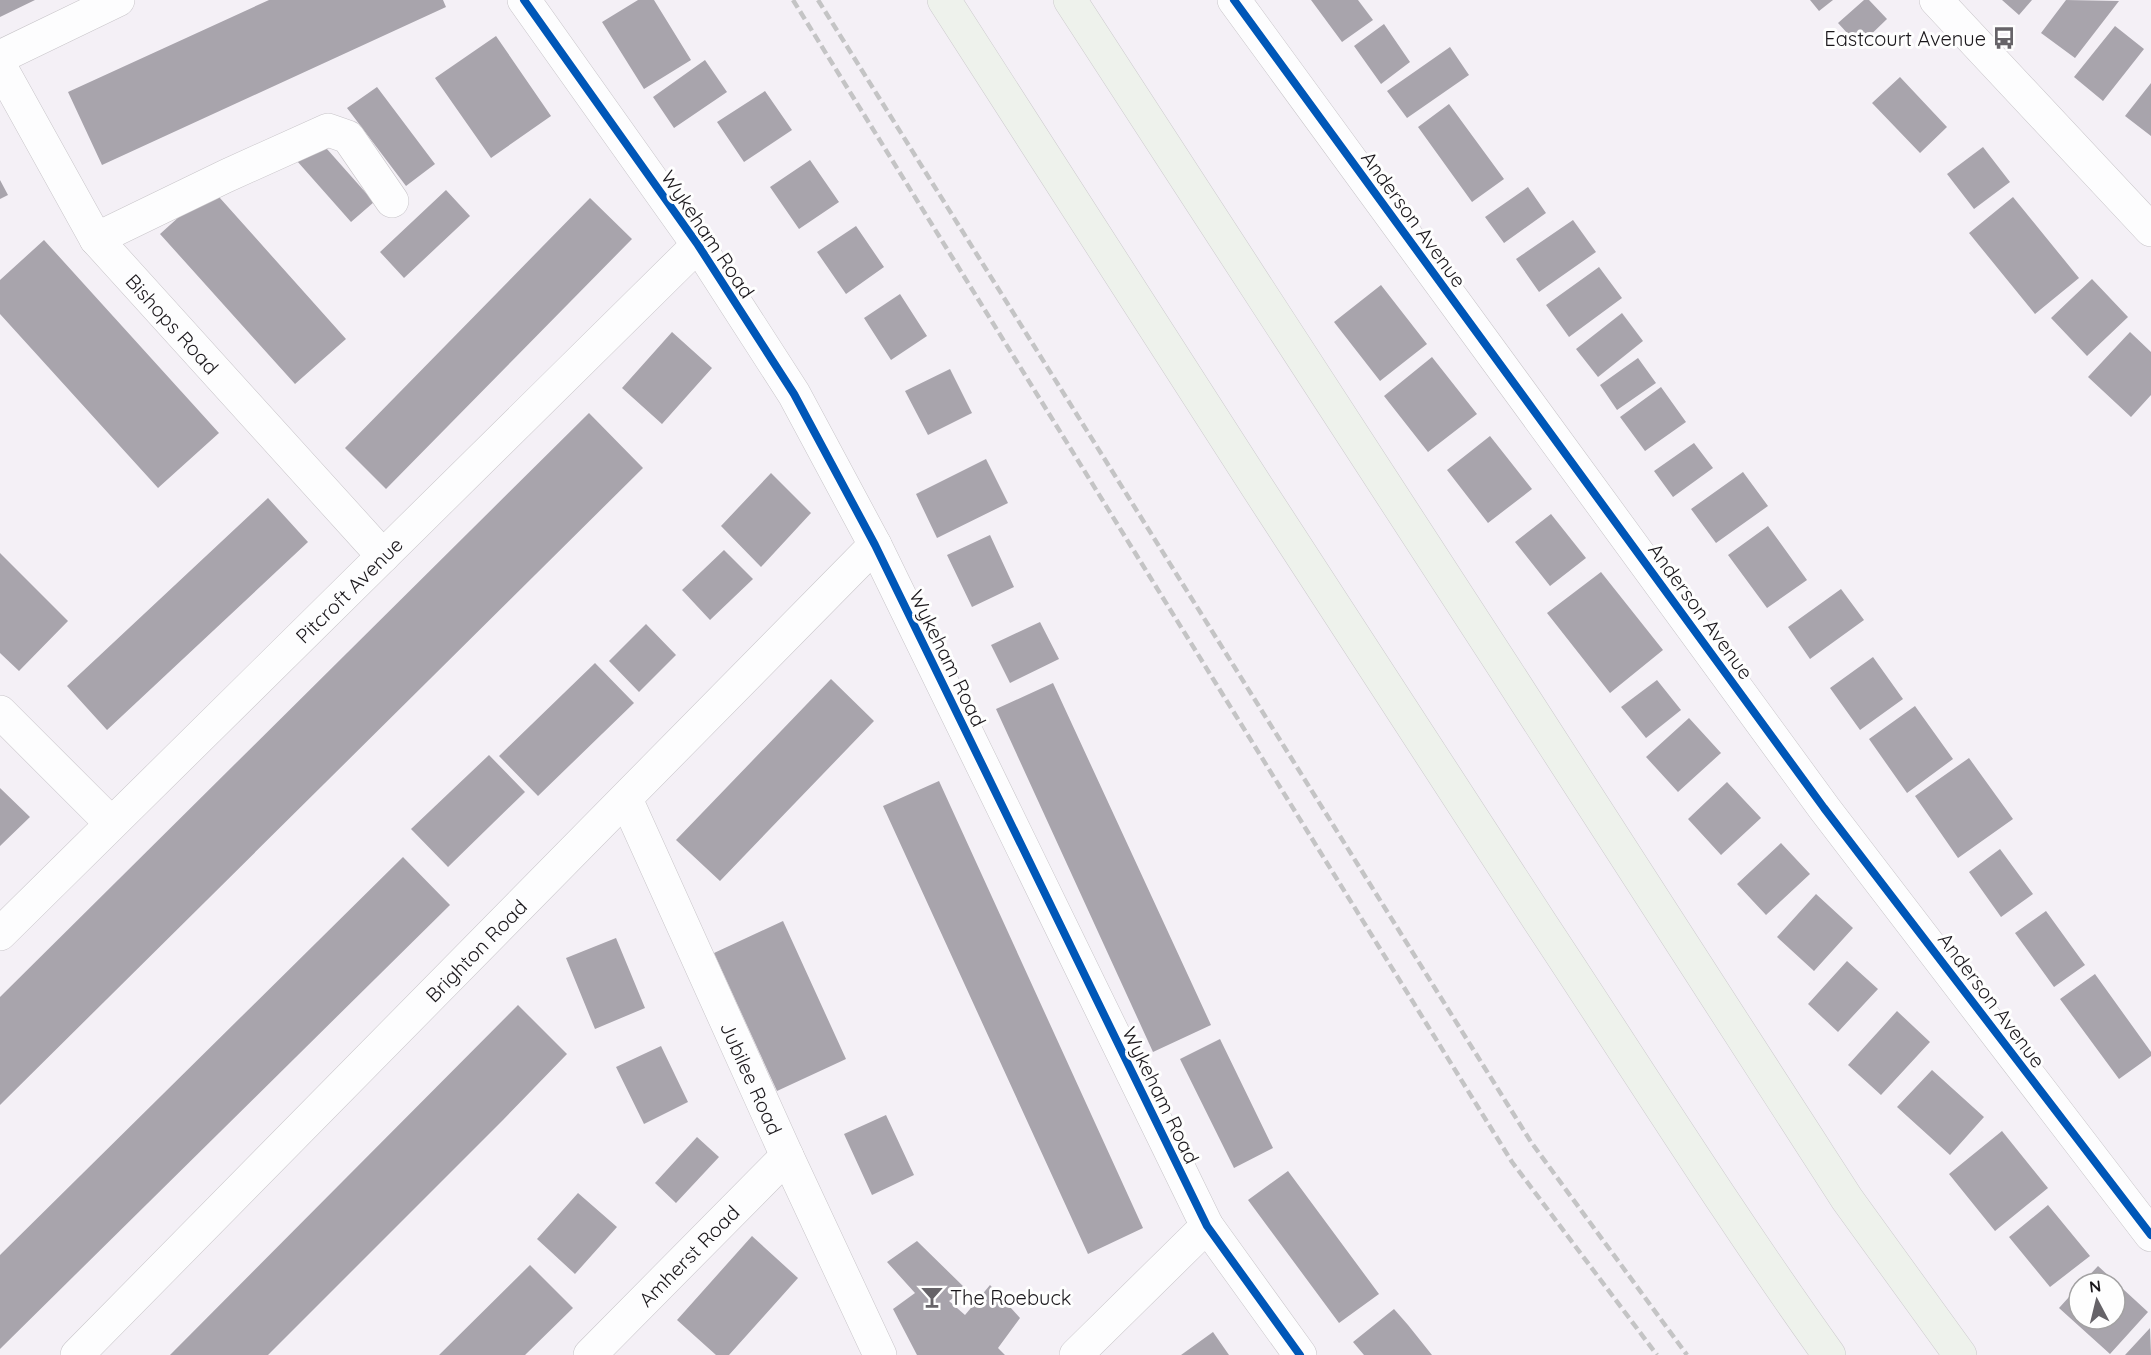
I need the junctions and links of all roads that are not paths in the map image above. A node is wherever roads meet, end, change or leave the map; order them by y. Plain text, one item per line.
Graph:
1 (118, 0) edge
2 (524, 0) edge
3 (944, 0) edge
4 (1070, 0) edge
5 (1234, 0) edge
6 (1936, 0) edge
7 (0, 57) edge
8 (0, 66) edge
9 (392, 201) dead end
10 (2151, 230) edge
11 (96, 238) junction
12 (699, 245) junction
13 (875, 545) junction
14 (383, 556) junction
15 (0, 712) edge
16 (626, 800) junction
17 (111, 824) junction
18 (0, 934) edge
19 (787, 1156) junction
20 (1207, 1226) junction
21 (2151, 1235) edge
22 (77, 1355) edge
23 (590, 1355) edge
24 (880, 1355) edge
25 (1076, 1355) edge
26 (1300, 1355) edge
27 (1829, 1355) edge
28 (1960, 1355) edge

1 - 7 street
2 - 12 street, Wykeham Road
3 - 27 main road
4 - 28 main road
5 - 21 street, Anderson Avenue
6 - 10 street
8 - 11 street, Bishops Road
9 - 11 street
11 - 14 street, Bishops Road
12 - 13 street, Wykeham Road
12 - 14 street, Pitcroft Avenue
13 - 16 street, Brighton Road
13 - 20 street, Wykeham Road
14 - 17 street, Pitcroft Avenue
15 - 17 street
16 - 19 street, Jubilee Road
16 - 22 street, Brighton Road
17 - 18 street, Pitcroft Avenue
19 - 23 street, Amherst Road
19 - 24 street, Jubilee Road
20 - 25 street
20 - 26 street, Wykeham Road

